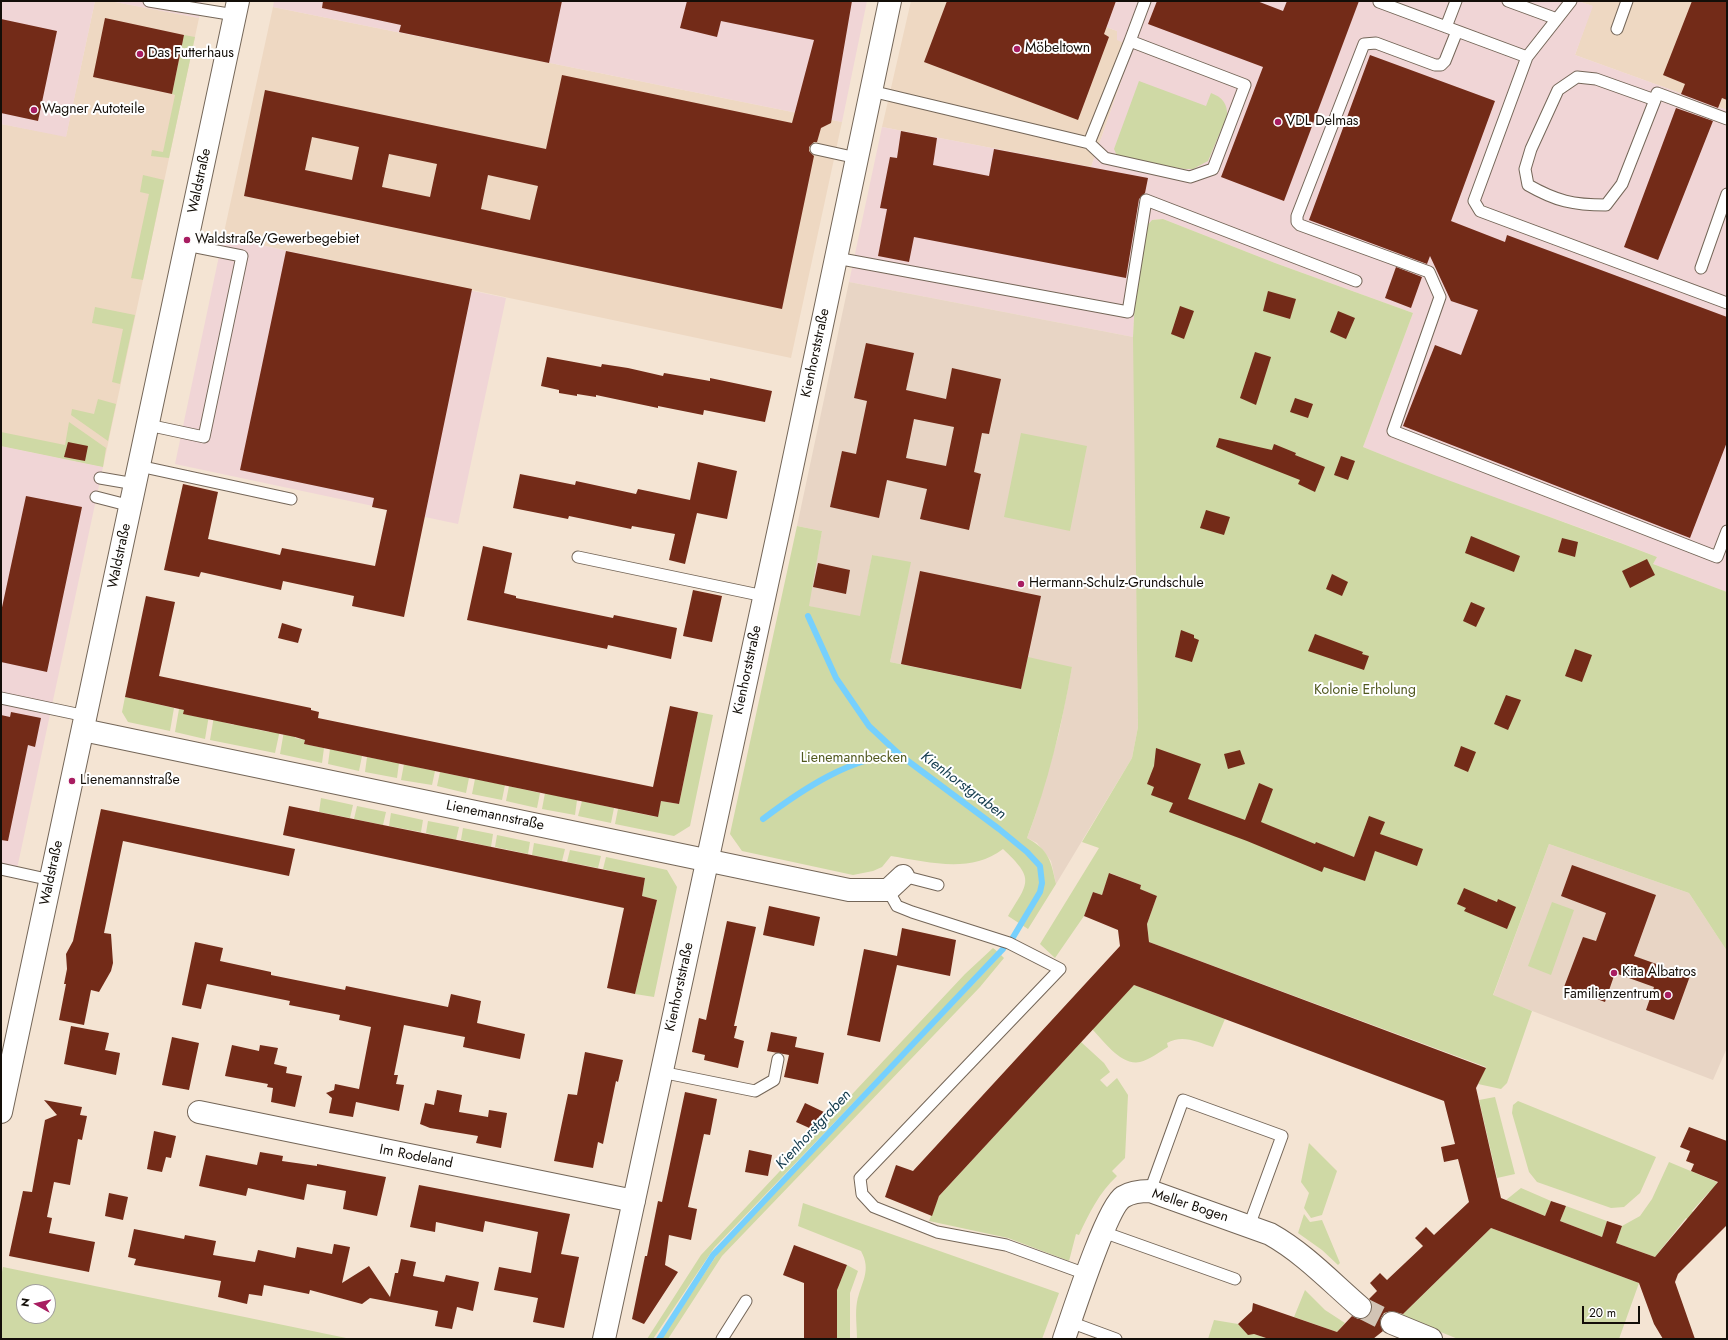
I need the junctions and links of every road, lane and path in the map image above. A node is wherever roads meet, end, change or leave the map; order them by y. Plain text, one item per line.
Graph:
1 (149, 1) edge
2 (890, 1) edge
3 (1145, 1) edge
4 (1456, 1) edge
5 (1508, 1) edge
6 (1571, 1) edge
7 (1627, 1) edge
8 (1379, 2) edge
9 (237, 8) edge
10 (1557, 19) junction
11 (1451, 29) junction
12 (1617, 29) dead end
13 (1130, 41) junction
14 (1527, 57) junction
15 (871, 91) junction
16 (1655, 100) junction
17 (1727, 119) edge
18 (1089, 143) junction
19 (816, 148) dead end
20 (857, 158) junction
21 (1727, 194) edge
22 (186, 245) junction
23 (836, 258) junction
24 (1701, 268) dead end
25 (1356, 281) dead end
26 (1727, 303) edge
27 (148, 425) junction
28 (137, 475) junction
29 (100, 478) dead end
30 (96, 497) dead end
31 (291, 499) dead end
32 (131, 506) junction
33 (1727, 531) edge
34 (578, 557) dead end
35 (764, 596) junction
36 (1, 698) edge
37 (84, 723) junction
38 (707, 860) junction
39 (1, 869) edge
40 (51, 880) junction
41 (896, 883) junction
42 (938, 885) dead end
43 (778, 1059) dead end
44 (661, 1072) junction
45 (2, 1099) edge
46 (199, 1112) dead end
47 (1150, 1191) junction
48 (634, 1201) junction
49 (1249, 1226) junction
50 (1103, 1232) junction
51 (1086, 1274) junction
52 (1236, 1279) dead end
53 (746, 1301) dead end
54 (1360, 1307) tunnel mouth
55 (1392, 1323) tunnel mouth
56 (1067, 1331) edge
57 (604, 1339) edge
58 (722, 1339) edge
59 (1116, 1339) edge
60 (1431, 1339) edge

1 - 9 lane
2 - 15 street, Kienhorststraße
3 - 13 lane
4 - 11 lane
5 - 10 lane
6 - 10 lane
7 - 12 lane
8 - 11 lane
9 - 22 street, Waldstraße
10 - 14 lane
11 - 14 lane
11 - 33 lane
13 - 18 lane
13 - 18 lane
14 - 26 lane
15 - 18 lane
15 - 20 street, Kienhorststraße
16 - 16 lane
16 - 17 lane
19 - 20 lane
20 - 23 street, Kienhorststraße
21 - 24 lane
22 - 27 street, Waldstraße
22 - 27 lane
23 - 25 lane
23 - 35 street, Kienhorststraße
27 - 28 street, Waldstraße
28 - 29 lane
28 - 31 lane
28 - 32 street, Waldstraße
30 - 32 lane
32 - 37 street, Waldstraße
34 - 35 lane
35 - 38 street, Kienhorststraße
36 - 37 lane
37 - 38 street, Lienemannstraße
37 - 40 street, Waldstraße
38 - 41 street, Lienemannstraße
38 - 44 street, Kienhorststraße
39 - 40 lane
40 - 45 street, Waldstraße
41 - 42 lane
41 - 51 lane
43 - 44 lane
44 - 48 street, Kienhorststraße
46 - 48 street, Im Rodeland
47 - 49 street, Meller Bogen
47 - 49 lane
47 - 50 street, Meller Bogen
48 - 57 street, Kienhorststraße
49 - 54 street, Meller Bogen
50 - 51 street, Meller Bogen
50 - 52 lane
51 - 56 street, Meller Bogen
53 - 58 lane
55 - 60 street
56 - 59 lane

